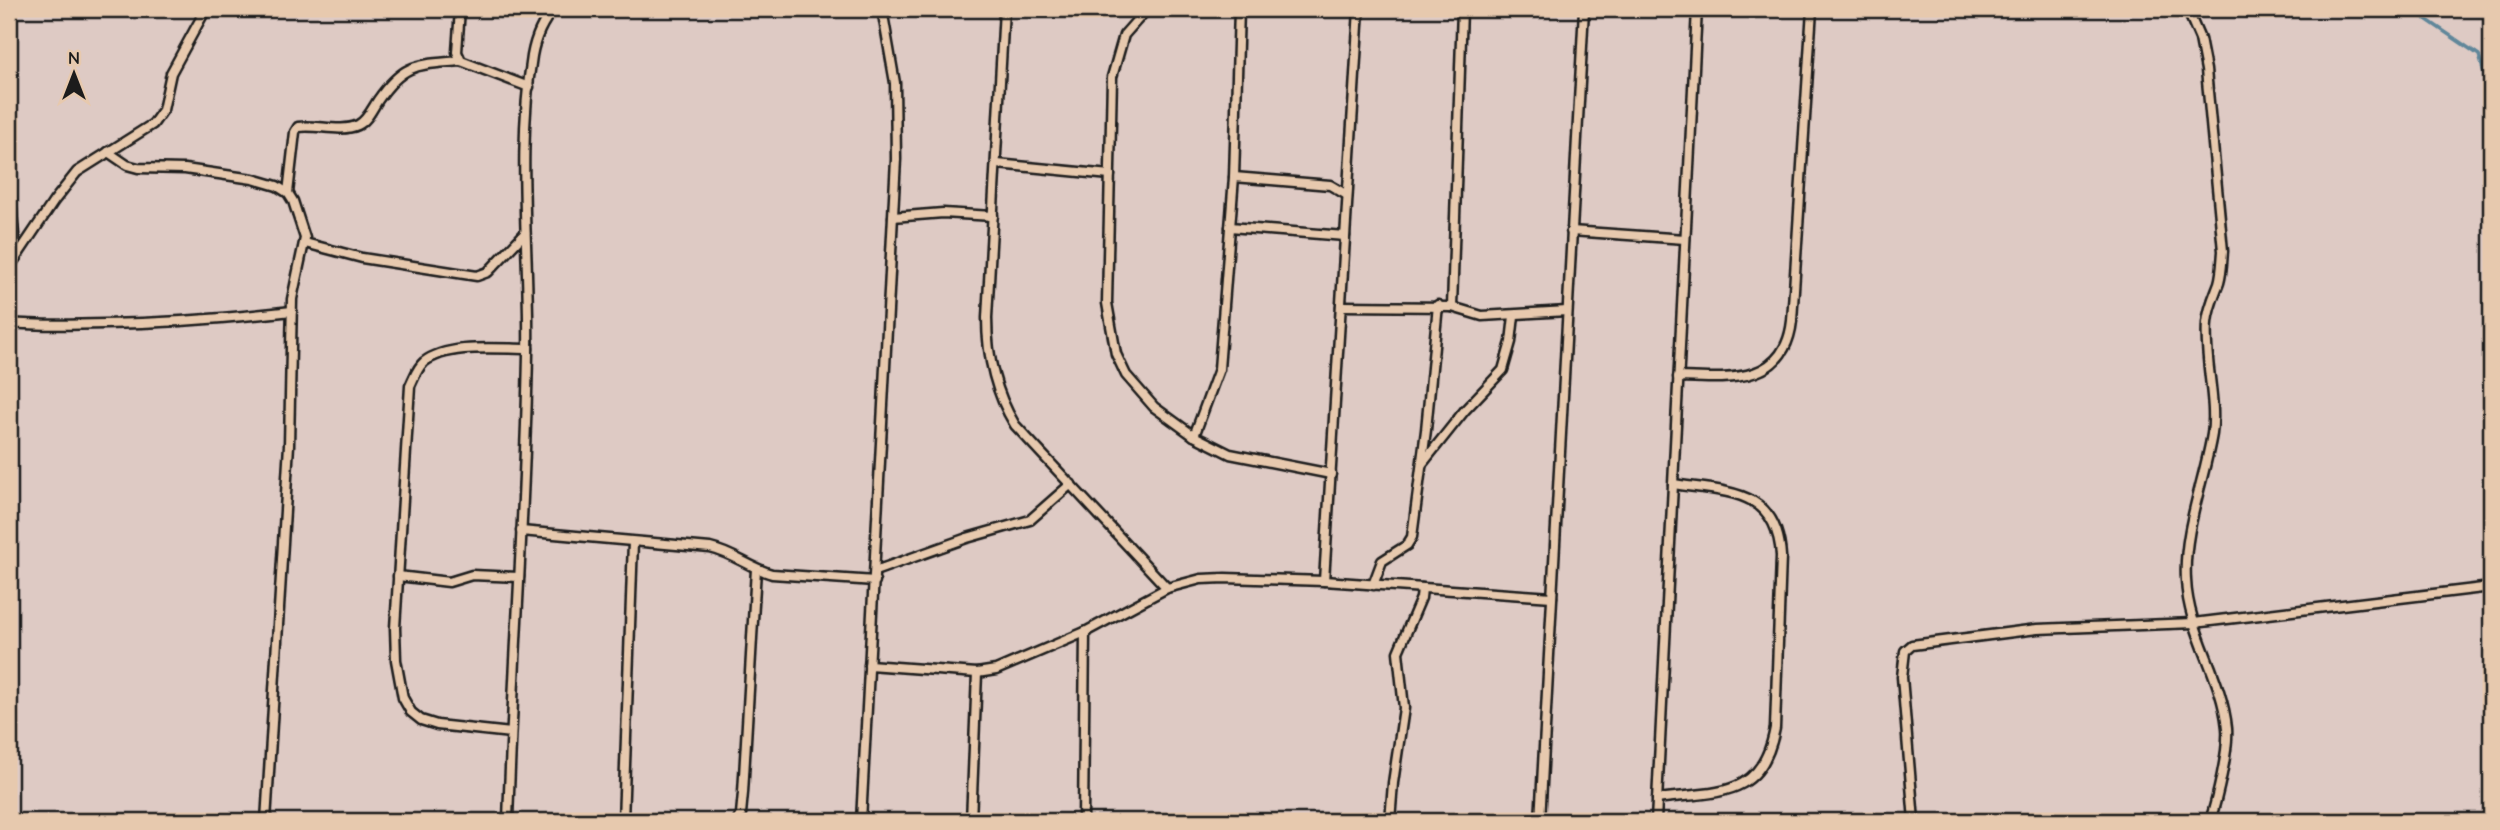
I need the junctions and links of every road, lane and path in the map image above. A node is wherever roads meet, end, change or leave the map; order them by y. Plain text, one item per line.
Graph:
1 (206, 9) edge
2 (460, 9) edge
3 (554, 9) edge
4 (882, 9) edge
5 (1004, 9) edge
6 (1147, 9) edge
7 (1239, 9) edge
8 (1359, 9) edge
9 (1462, 9) edge
10 (1584, 9) edge
11 (1697, 9) edge
12 (1812, 9) edge
13 (2187, 9) edge
14 (461, 61) junction
15 (529, 87) junction
16 (108, 152) junction
17 (997, 164) junction
18 (1110, 175) junction
19 (1234, 177) junction
20 (9, 178) edge
21 (288, 193) junction
22 (1347, 195) junction
23 (993, 216) junction
24 (893, 217) junction
25 (1230, 227) junction
26 (1571, 231) junction
27 (525, 233) junction
28 (1345, 236) junction
29 (1685, 239) junction
30 (305, 243) junction
31 (16, 257) junction
32 (9, 268) edge
33 (1341, 306) junction
34 (1438, 306) junction
35 (1452, 307) junction
36 (1567, 311) junction
37 (292, 312) junction
38 (1514, 316) junction
39 (9, 323) edge
40 (528, 349) junction
41 (1678, 377) junction
42 (1194, 436) junction
43 (1422, 464) junction
44 (1331, 474) junction
45 (1071, 484) junction
46 (1673, 484) junction
47 (521, 531) junction
48 (633, 542) junction
49 (757, 569) junction
50 (875, 571) junction
51 (398, 576) junction
52 (519, 577) junction
53 (874, 581) junction
54 (1324, 582) junction
55 (1373, 585) junction
56 (2491, 587) edge
57 (1167, 588) junction
58 (1422, 588) junction
59 (1552, 597) junction
60 (2194, 623) junction
61 (1085, 632) junction
62 (869, 665) junction
63 (977, 673) junction
64 (511, 733) junction
65 (1657, 799) junction
66 (267, 821) edge
67 (509, 821) edge
68 (624, 821) edge
69 (737, 821) edge
70 (861, 821) edge
71 (971, 821) edge
72 (1083, 821) edge
73 (1390, 821) edge
74 (1540, 821) edge
75 (1656, 821) edge
76 (1914, 821) edge
77 (2210, 821) edge

1 - 16 street
2 - 14 street
3 - 15 street
4 - 24 street
5 - 17 street
6 - 18 street
7 - 19 street
8 - 22 street
9 - 35 street
10 - 26 street
11 - 29 street
12 - 41 street
13 - 60 street
14 - 15 street
14 - 21 street
15 - 27 street
16 - 21 street
16 - 31 street
17 - 18 street
17 - 23 street
18 - 42 street
19 - 22 street
19 - 25 street
20 - 31 street
21 - 30 street
22 - 28 street
23 - 24 street
23 - 45 street
24 - 50 street
25 - 28 street
25 - 42 street
26 - 29 street
26 - 36 street
27 - 30 street
27 - 40 street
28 - 33 street
29 - 41 street
30 - 37 street
31 - 32 street
33 - 34 street
33 - 44 street
34 - 35 street
34 - 43 street
35 - 38 street
36 - 38 street
36 - 59 street
37 - 39 street
37 - 66 street
38 - 43 street
40 - 47 street
40 - 51 street
41 - 46 street
42 - 44 street
43 - 55 street
44 - 54 street
45 - 50 street
45 - 57 street
46 - 65 street
46 - 65 street
47 - 48 street
47 - 52 street
48 - 49 street
48 - 68 street
49 - 53 street
49 - 69 street
50 - 53 street
51 - 52 street
51 - 64 street
52 - 64 street
53 - 62 street
54 - 55 street
54 - 57 street
55 - 58 street
56 - 60 street
57 - 61 street
58 - 59 street
58 - 73 street
59 - 74 street
60 - 76 street
60 - 77 street
61 - 63 street
61 - 72 street
62 - 63 street
62 - 70 street
63 - 71 street
64 - 67 street
65 - 75 street

